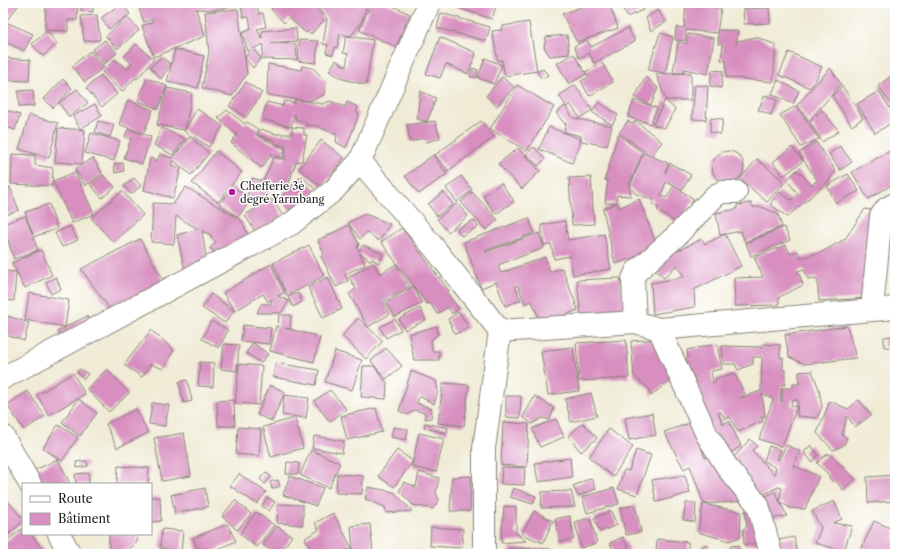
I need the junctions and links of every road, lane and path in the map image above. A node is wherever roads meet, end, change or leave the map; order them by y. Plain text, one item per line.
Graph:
1 (430, 3) edge
2 (360, 160) junction
3 (736, 192) dead end
4 (895, 204) edge
5 (895, 308) edge
6 (872, 309) junction
7 (635, 322) junction
8 (659, 329) junction
9 (500, 330) junction
10 (3, 378) edge
11 (3, 436) edge
12 (29, 483) edge
13 (60, 535) edge
14 (70, 554) edge
15 (484, 554) edge
16 (771, 554) edge

1 - 2 street
2 - 9 street
2 - 10 street
3 - 7 street
4 - 6 street
5 - 6 street
6 - 8 street
7 - 8 street
7 - 9 street
8 - 16 street
9 - 15 street
11 - 12 street
13 - 14 street

